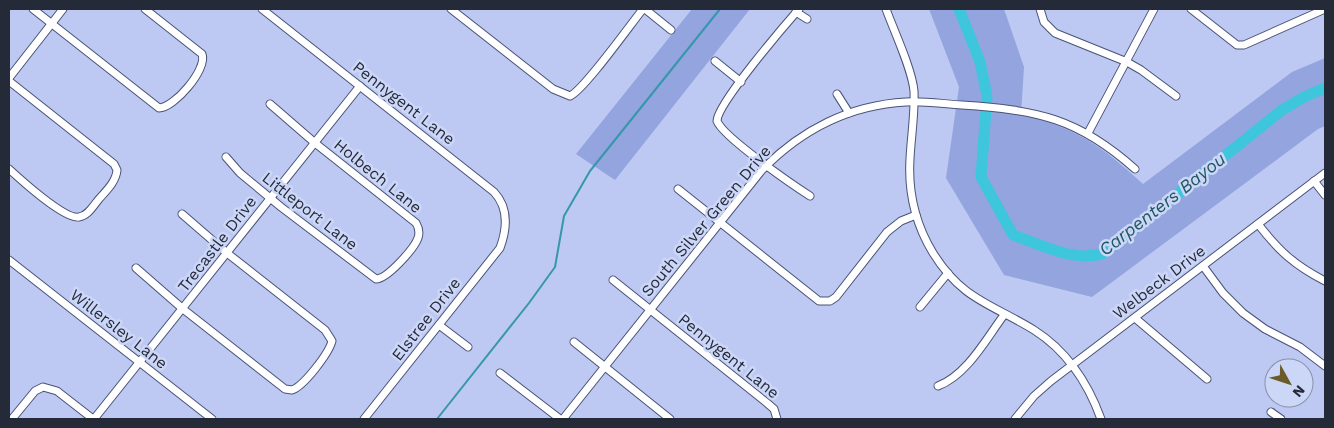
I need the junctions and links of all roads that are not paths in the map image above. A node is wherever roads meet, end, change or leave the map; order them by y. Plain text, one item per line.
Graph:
1 (32, 9) edge
2 (63, 9) edge
3 (146, 9) edge
4 (262, 9) edge
5 (451, 9) edge
6 (644, 9) edge
7 (886, 9) edge
8 (1040, 9) edge
9 (1154, 9) edge
10 (1191, 9) edge
11 (1325, 9) edge
12 (798, 10) edge
13 (808, 19) dead end
14 (51, 24) junction
15 (671, 30) dead end
16 (715, 61) dead end
17 (1126, 62) junction
18 (9, 80) edge
19 (741, 82) junction
20 (360, 86) junction
21 (837, 94) dead end
22 (1176, 96) dead end
23 (914, 102) junction
24 (270, 104) dead end
25 (849, 113) junction
26 (1088, 133) junction
27 (315, 143) junction
28 (226, 157) dead end
29 (767, 165) junction
30 (1135, 169) dead end
31 (9, 170) edge
32 (1325, 174) edge
33 (1314, 181) junction
34 (678, 189) dead end
35 (1325, 195) edge
36 (810, 196) dead end
37 (270, 198) junction
38 (182, 214) dead end
39 (916, 215) junction
40 (719, 222) junction
41 (1258, 224) junction
42 (504, 233) joint
43 (227, 253) junction
44 (9, 260) edge
45 (1203, 266) junction
46 (136, 268) dead end
47 (948, 273) junction
48 (382, 279) joint
49 (613, 280) dead end
50 (1325, 281) edge
51 (920, 307) dead end
52 (183, 309) junction
53 (650, 309) junction
54 (1004, 315) junction
55 (1135, 318) junction
56 (439, 325) junction
57 (574, 342) dead end
58 (468, 347) dead end
59 (139, 361) junction
60 (1073, 366) junction
61 (1325, 366) edge
62 (604, 367) junction
63 (500, 373) dead end
64 (1207, 379) dead end
65 (938, 386) dead end
66 (1271, 412) dead end
67 (12, 419) edge
68 (94, 419) edge
69 (212, 419) edge
70 (364, 419) edge
71 (561, 419) edge
72 (670, 419) edge
73 (777, 419) edge
74 (1015, 419) edge
75 (1101, 419) edge
76 (1280, 419) edge

1 - 14 street
2 - 14 street
3 - 14 street
4 - 20 street, Pennygent Lane
5 - 6 street
6 - 15 street
7 - 23 street
8 - 17 street
9 - 17 street
10 - 11 street
12 - 13 street
12 - 19 street
14 - 18 street
16 - 19 street
17 - 22 street
17 - 26 street
18 - 31 street
19 - 29 street
20 - 27 street, Trecastle Drive
20 - 42 street, Pennygent Lane
21 - 25 street
23 - 25 street, South Silver Green Drive
23 - 26 street, South Silver Green Drive
23 - 39 street
24 - 27 street, Holbech Lane
25 - 29 street, South Silver Green Drive
26 - 30 street, South Silver Green Drive
27 - 37 street, Trecastle Drive
27 - 48 street, Holbech Lane
28 - 37 street, Littleport Lane
29 - 36 street
29 - 40 street, South Silver Green Drive
32 - 33 street, Welbeck Drive
33 - 35 street
33 - 41 street, Welbeck Drive
34 - 40 street
37 - 43 street, Trecastle Drive
37 - 48 street, Littleport Lane
38 - 43 street
39 - 40 street
39 - 47 street
40 - 53 street, South Silver Green Drive
41 - 45 street, Welbeck Drive
41 - 50 street
42 - 56 street, Elstree Drive
43 - 52 street, Trecastle Drive
43 - 52 street
44 - 59 street, Willersley Lane
45 - 55 street, Welbeck Drive
45 - 61 street
46 - 52 street
47 - 51 street
47 - 54 street
49 - 53 street, Pennygent Lane
52 - 59 street, Trecastle Drive
53 - 62 street, South Silver Green Drive
53 - 73 street, Pennygent Lane
54 - 60 street
54 - 65 street
55 - 60 street, Welbeck Drive
55 - 64 street
56 - 58 street
56 - 70 street, Elstree Drive
57 - 62 street
59 - 68 street, Trecastle Drive
59 - 69 street, Willersley Lane
60 - 74 street, Welbeck Drive
60 - 75 street
62 - 71 street, South Silver Green Drive
62 - 72 street
63 - 71 street
66 - 76 street
67 - 68 street

